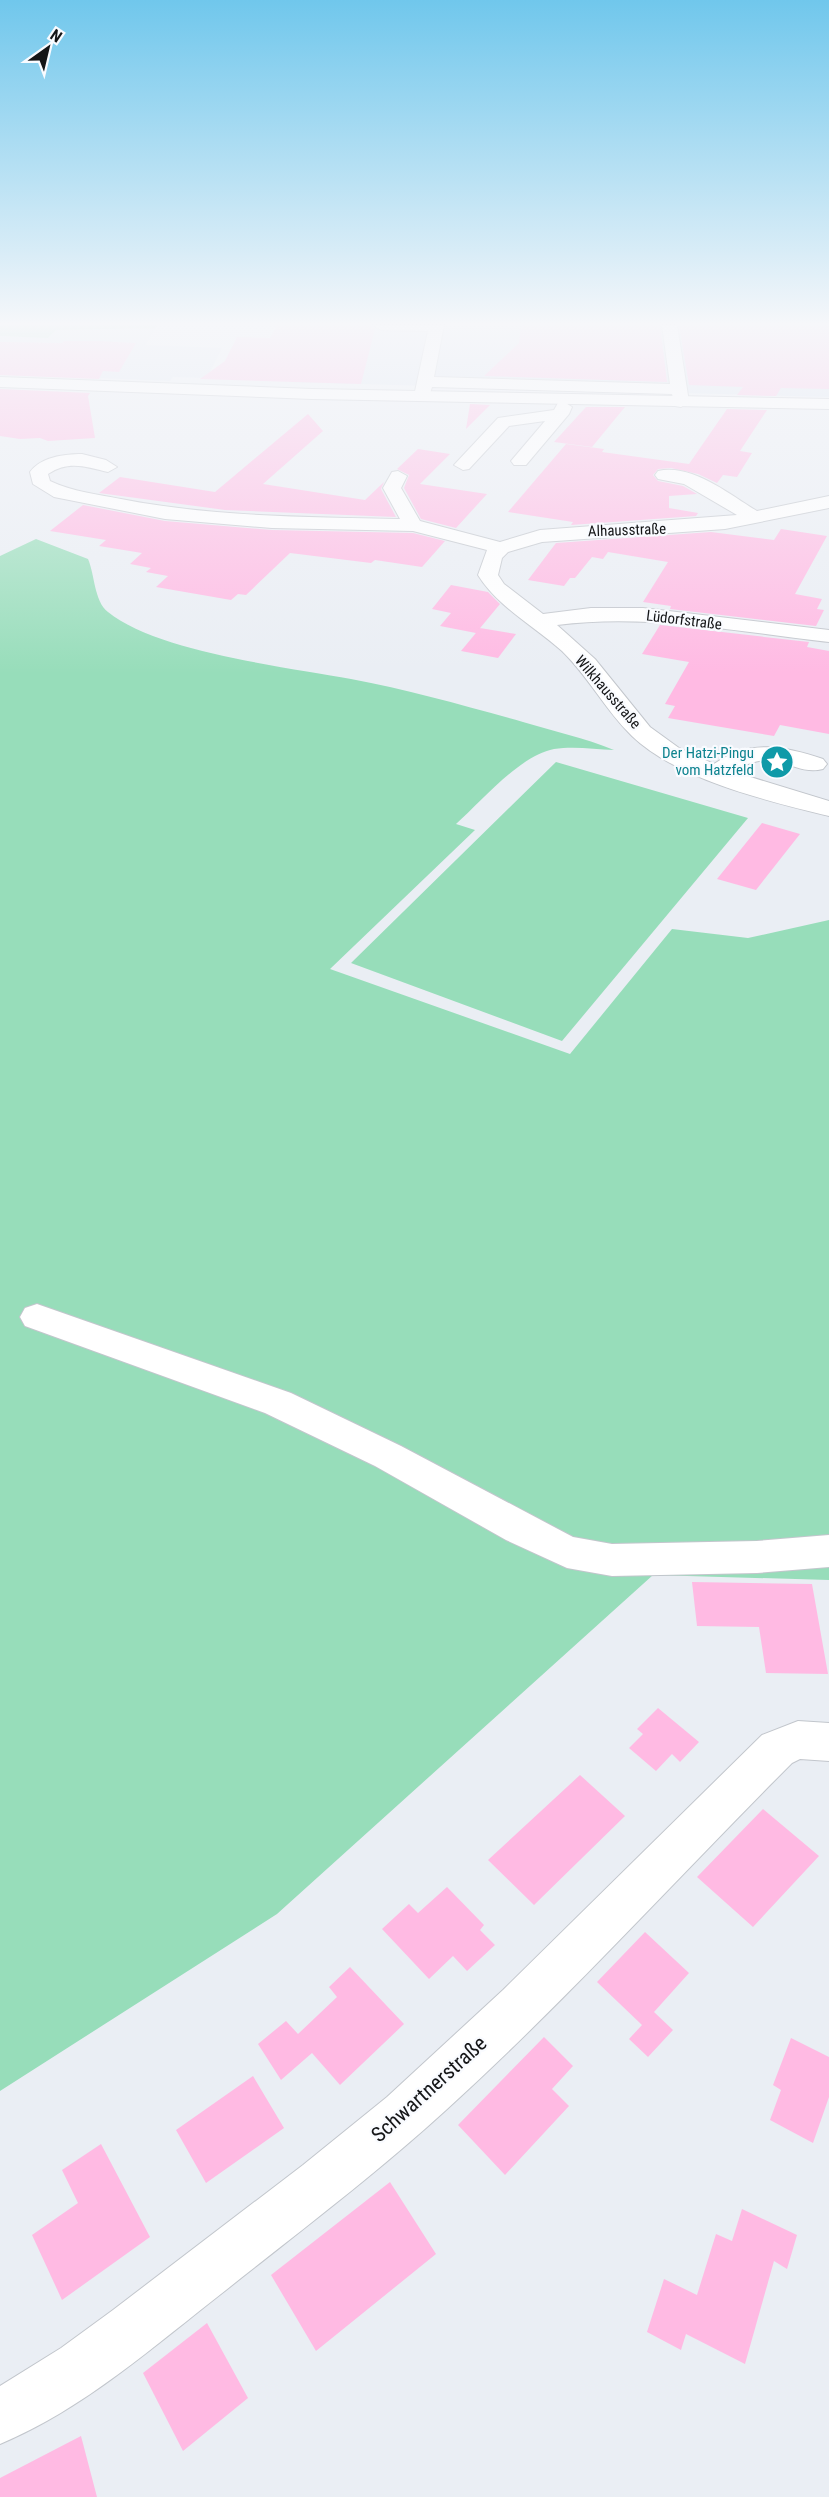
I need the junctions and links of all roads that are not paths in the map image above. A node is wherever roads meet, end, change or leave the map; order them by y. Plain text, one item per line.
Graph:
1 (485, 442) edge
2 (536, 442) edge
3 (520, 461) dead end
4 (462, 465) dead end
5 (108, 467) dead end
6 (664, 475) dead end
7 (398, 476) dead end
8 (829, 502) edge
9 (756, 518) junction
10 (413, 525) junction
11 (501, 548) junction
12 (538, 621) junction
13 (829, 636) edge
14 (822, 760) edge
15 (717, 773) junction
16 (788, 797) junction
17 (829, 809) edge
18 (829, 825) edge
19 (37, 1317) dead end
20 (829, 1551) edge
21 (829, 1742) edge
22 (0, 2416) edge

1 - 4 street
2 - 3 street
5 - 10 street
6 - 9 street
7 - 10 street
8 - 9 street, Alhausstraße
9 - 11 street, Alhausstraße
10 - 11 street
11 - 12 street, Wilkhausstraße
12 - 13 street, Lüdorfstraße
12 - 15 street, Wilkhausstraße
14 - 15 street
14 - 16 street
15 - 16 street, Wilkhausstraße
16 - 17 street, Wilkhausstraße
16 - 18 street
19 - 20 street
21 - 22 street, Schwartnerstraße

